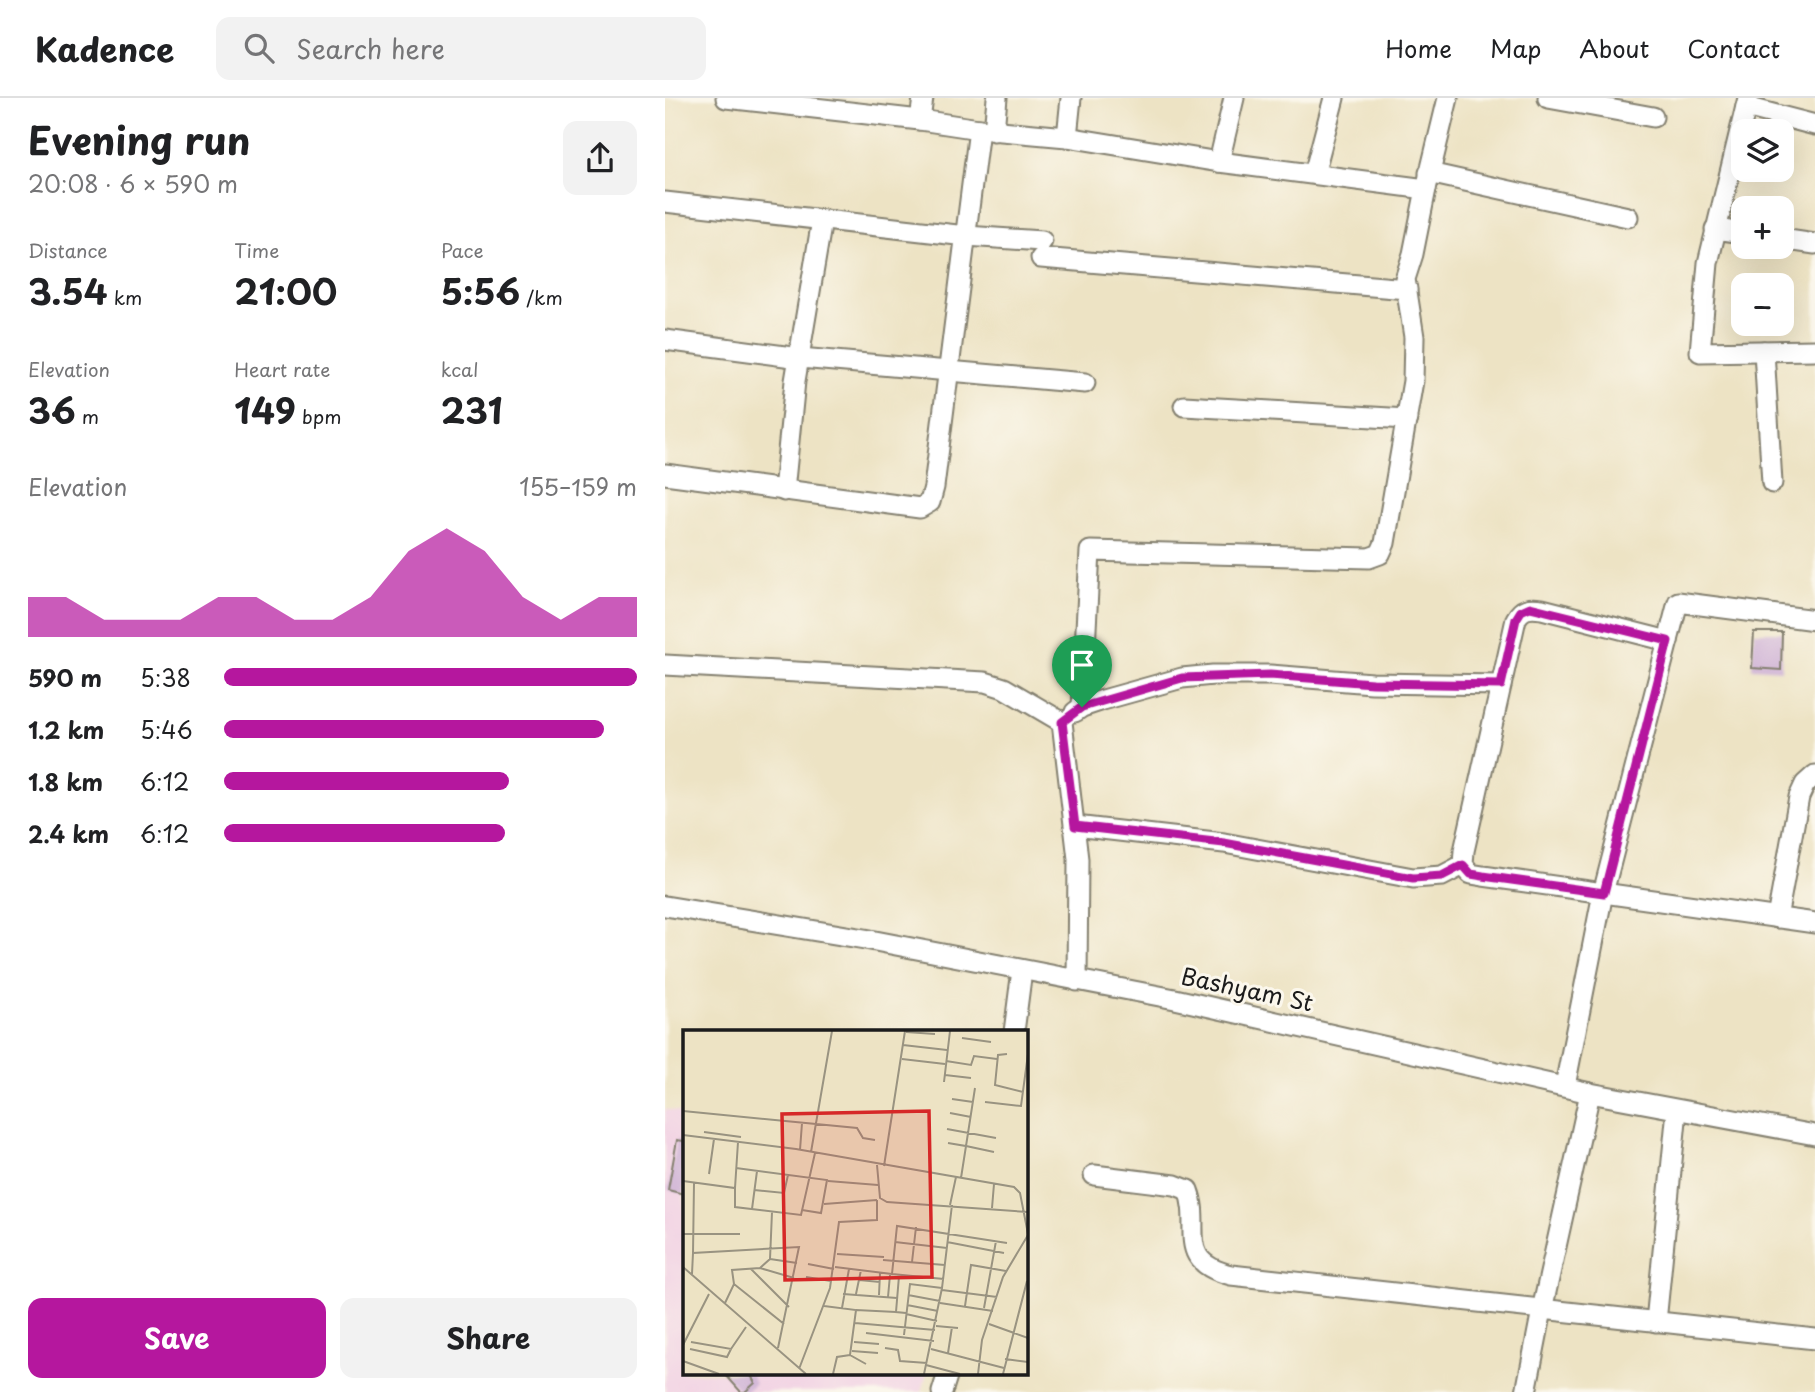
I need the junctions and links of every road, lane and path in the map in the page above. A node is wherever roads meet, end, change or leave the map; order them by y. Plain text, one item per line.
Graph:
1 (726, 98) edge
2 (923, 98) edge
3 (997, 98) edge
4 (1071, 98) edge
5 (1234, 98) edge
6 (1334, 98) edge
7 (1448, 98) edge
8 (1548, 98) edge
9 (1747, 102) edge
10 (1653, 117) dead end
11 (919, 120) junction
12 (1815, 125) edge
13 (986, 130) junction
14 (1067, 137) junction
15 (1219, 162) junction
16 (1314, 174) junction
17 (1427, 181) junction
18 (665, 202) edge
19 (1628, 217) dead end
20 (822, 220) junction
21 (1716, 229) junction
22 (1731, 231) edge
23 (966, 236) junction
24 (1794, 241) edge
25 (1815, 244) edge
26 (1407, 289) junction
27 (665, 340) edge
28 (1764, 351) junction
29 (1815, 351) edge
30 (800, 358) junction
31 (949, 373) junction
32 (1085, 383) dead end
33 (1184, 406) dead end
34 (1408, 418) junction
35 (665, 474) edge
36 (1772, 483) dead end
37 (784, 491) junction
38 (1815, 620) edge
39 (1668, 641) junction
40 (665, 665) edge
41 (1501, 685) junction
42 (1082, 707) junction
43 (1062, 722) junction
44 (1815, 775) edge
45 (1075, 826) junction
46 (1463, 865) junction
47 (1604, 893) junction
48 (665, 906) edge
49 (1777, 918) junction
50 (1815, 923) edge
51 (1022, 970) junction
52 (1077, 981) junction
53 (1014, 1030) edge
54 (1565, 1086) junction
55 (1590, 1093) junction
56 (1677, 1110) junction
57 (1815, 1135) edge
58 (1094, 1175) dead end
59 (1542, 1310) junction
60 (1656, 1322) junction
61 (1815, 1339) edge
62 (947, 1374) edge
63 (942, 1392) edge
64 (1526, 1392) edge

1 - 11 street
2 - 11 street
3 - 13 street
4 - 14 street
5 - 15 street
6 - 16 street
7 - 17 street
8 - 10 street
9 - 12 street
9 - 21 street
11 - 13 street
13 - 14 street
13 - 23 street
14 - 15 street
15 - 16 street
16 - 17 street
17 - 19 street
17 - 26 street
18 - 20 street
20 - 23 street
20 - 30 street
21 - 22 street
21 - 28 street
23 - 26 street
23 - 31 street
24 - 25 street
26 - 34 street
27 - 30 street
28 - 29 street
28 - 36 street
30 - 31 street
30 - 37 street
31 - 32 street
31 - 37 street
33 - 34 street
34 - 42 street
35 - 37 street
38 - 39 street
39 - 41 street
39 - 47 street
40 - 43 street
41 - 42 street
41 - 46 street
42 - 43 street
43 - 45 street
44 - 49 street
45 - 46 street
45 - 52 street
46 - 47 street
47 - 49 street
47 - 54 street
48 - 51 street, Bashyam St
49 - 50 street
51 - 52 street, Bashyam St
51 - 53 street
52 - 54 street, Bashyam St
54 - 55 street, Bashyam St
55 - 56 street, Bashyam St
55 - 59 street
56 - 57 street, Bashyam St
56 - 60 street
58 - 59 street
59 - 60 street
59 - 64 street
60 - 61 street
62 - 63 street

